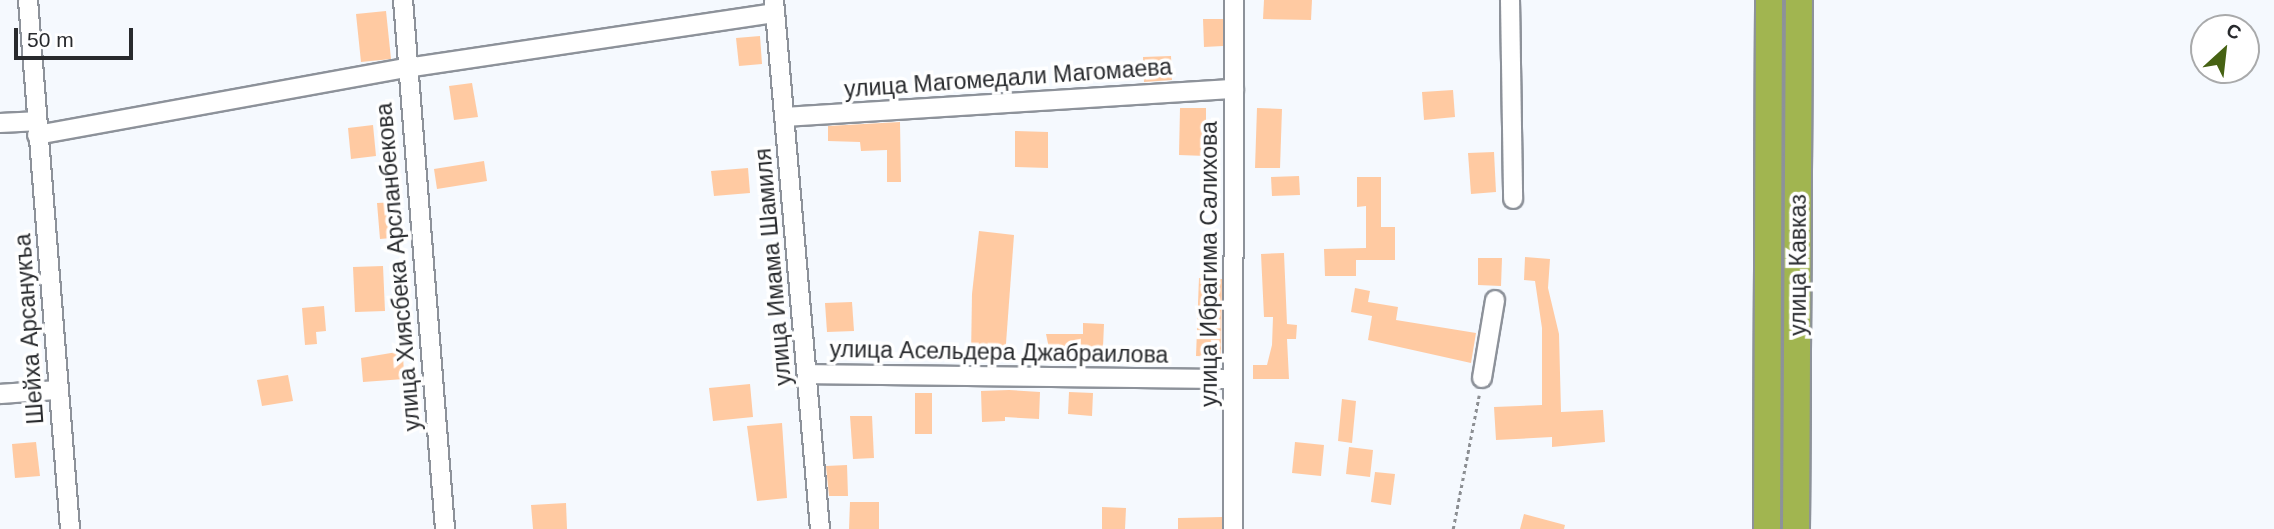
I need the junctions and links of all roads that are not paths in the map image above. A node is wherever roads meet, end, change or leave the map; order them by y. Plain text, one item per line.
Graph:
1 (28, 0) edge
2 (403, 0) edge
3 (1234, 0) edge
4 (1510, 0) edge
5 (1769, 0) edge
6 (1799, 0) edge
7 (775, 6) edge
8 (406, 68) junction
9 (1234, 89) junction
10 (785, 117) junction
11 (0, 123) edge
12 (36, 128) junction
13 (1513, 199) dead end
14 (1495, 300) dead end
15 (807, 374) junction
16 (1482, 378) road end
17 (1233, 379) junction
18 (57, 390) junction
19 (0, 394) edge
20 (1766, 526) edge
21 (70, 529) edge
22 (445, 529) edge
23 (820, 529) edge
24 (1233, 529) edge
25 (1796, 529) edge

1 - 12 street, Шейха Арсанукъа
2 - 8 street, улица Хиясбека Арсланбекова
3 - 9 street, улица Ибрагима Салихова
4 - 13 street
5 - 20 highway, улица Кавказ
6 - 25 highway, улица Кавказ
7 - 8 street
7 - 10 street, улица Имама Шамиля
8 - 12 street
8 - 22 street, улица Хиясбека Арсланбекова
9 - 10 street, улица Магомедали Магомаева
9 - 17 street, улица Ибрагима Салихова
10 - 15 street, улица Имама Шамиля
11 - 12 street
12 - 18 street, Шейха Арсанукъа
14 - 16 street
15 - 17 street, улица Асельдера Джабраилова
15 - 23 street, улица Имама Шамиля
17 - 24 street, улица Ибрагима Салихова
18 - 19 street
18 - 21 street, Шейха Арсанукъа

